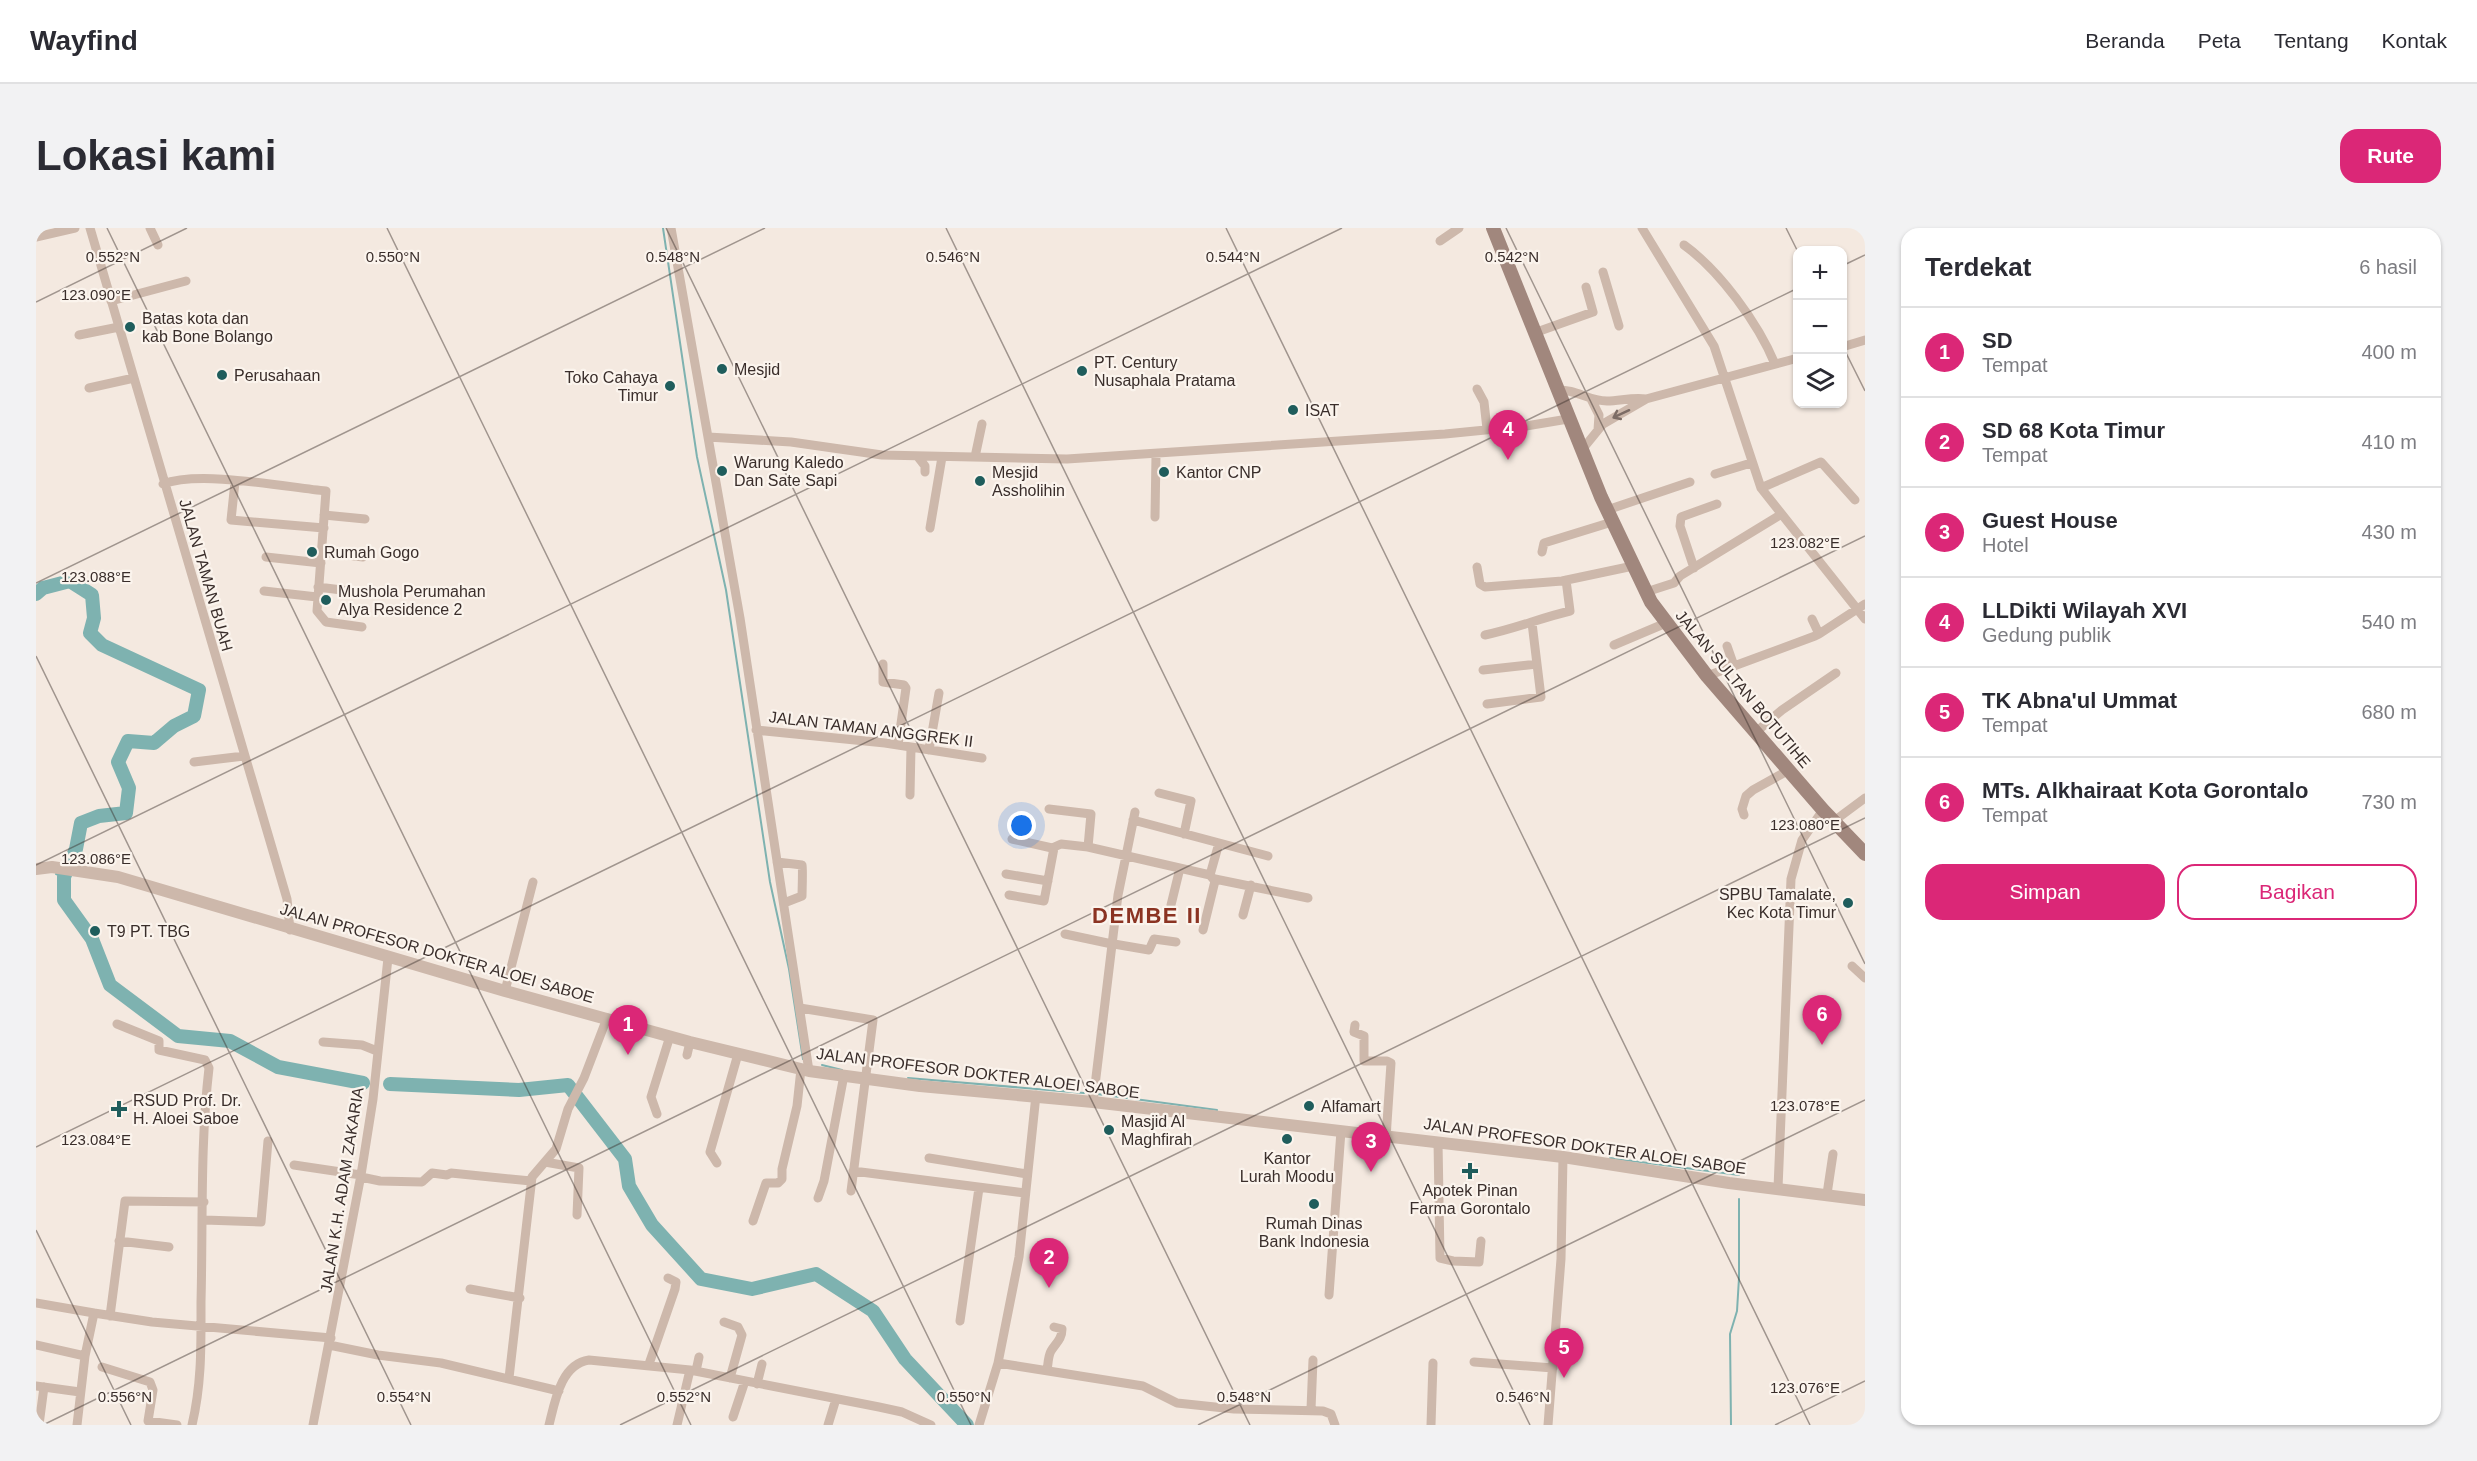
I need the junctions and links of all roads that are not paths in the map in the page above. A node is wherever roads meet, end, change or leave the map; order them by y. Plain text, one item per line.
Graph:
1 (75, 228) edge
2 (150, 228) edge
3 (671, 228) edge
4 (1459, 228) edge
5 (1493, 228) edge
6 (1642, 228) edge
7 (92, 229) edge
8 (36, 237) edge
9 (1440, 241) dead end
10 (158, 245) dead end
11 (1684, 245) dead end
12 (1603, 272) dead end
13 (186, 281) dead end
14 (1586, 287) dead end
15 (111, 301) junction
16 (1612, 302) junction
17 (1594, 308) junction
18 (1619, 326) dead end
19 (119, 327) junction
20 (1534, 333) junction
21 (79, 334) dead end
22 (1865, 340) edge
23 (1847, 345) edge
24 (1793, 359) edge
25 (1775, 364) junction
26 (1724, 377) junction
27 (134, 378) junction
28 (89, 388) dead end
29 (1477, 389) dead end
30 (1556, 390) junction
31 (1591, 399) junction
32 (1646, 399) junction
33 (1568, 419) junction
34 (982, 424) dead end
35 (1487, 429) junction
36 (1598, 430) junction
37 (708, 437) junction
38 (1581, 451) junction
39 (1156, 455) junction
40 (918, 457) junction
41 (942, 457) junction
42 (975, 458) junction
43 (1751, 463) junction
44 (925, 472) dead end
45 (1715, 474) dead end
46 (235, 482) junction
47 (1689, 483) dead end
48 (163, 484) junction
49 (1761, 488) junction
50 (1855, 500) dead end
51 (1717, 504) dead end
52 (1607, 509) junction
53 (324, 515) junction
54 (1780, 515) junction
55 (1155, 517) dead end
56 (365, 519) dead end
57 (324, 528) junction
58 (930, 528) dead end
59 (1542, 552) dead end
60 (266, 557) dead end
61 (321, 557) junction
62 (363, 557) dead end
63 (1633, 566) junction
64 (1477, 567) dead end
65 (1694, 568) junction
66 (1566, 580) junction
67 (264, 591) dead end
68 (317, 592) junction
69 (1646, 592) junction
70 (365, 594) dead end
71 (1861, 607) edge
72 (1812, 619) dead end
73 (1865, 619) edge
74 (1533, 623) junction
75 (1666, 623) junction
76 (362, 627) dead end
77 (1819, 634) junction
78 (1485, 635) dead end
79 (1614, 645) dead end
80 (1727, 646) dead end
81 (883, 664) dead end
82 (1537, 664) junction
83 (1734, 666) junction
84 (1483, 670) dead end
85 (1836, 672) dead end
86 (1707, 676) junction
87 (939, 693) dead end
88 (1487, 704) dead end
89 (756, 730) junction
90 (1756, 732) junction
91 (898, 745) junction
92 (911, 747) junction
93 (929, 750) junction
94 (244, 756) junction
95 (982, 758) dead end
96 (194, 762) dead end
97 (1789, 770) junction
98 (1159, 793) dead end
99 (910, 795) dead end
100 (1865, 798) edge
101 (1049, 809) dead end
102 (1823, 810) junction
103 (1744, 815) dead end
104 (1834, 821) junction
105 (1184, 834) junction
106 (1012, 839) dead end
107 (1219, 843) junction
108 (1054, 848) junction
109 (1088, 848) junction
110 (1865, 854) edge
111 (1126, 855) junction
112 (1268, 856) dead end
113 (777, 862) junction
114 (1180, 868) junction
115 (36, 869) edge
116 (1006, 874) dead end
117 (1213, 877) junction
118 (1048, 881) junction
119 (532, 882) dead end
120 (1251, 885) junction
121 (1009, 896) dead end
122 (1308, 898) dead end
123 (784, 903) junction
124 (1171, 905) dead end
125 (1243, 915) dead end
126 (290, 930) junction
127 (1203, 930) dead end
128 (1065, 934) dead end
129 (1176, 942) dead end
130 (1113, 944) junction
131 (388, 958) junction
132 (1852, 966) dead end
133 (1865, 978) edge
134 (505, 991) junction
135 (800, 1008) junction
136 (607, 1018) junction
137 (117, 1024) dead end
138 (1355, 1025) dead end
139 (670, 1036) junction
140 (323, 1042) dead end
141 (377, 1051) junction
142 (738, 1054) junction
143 (805, 1070) junction
144 (844, 1075) junction
145 (867, 1078) junction
146 (1036, 1095) junction
147 (1093, 1102) junction
148 (657, 1114) dead end
149 (1341, 1131) junction
150 (1386, 1138) junction
151 (268, 1141) dead end
152 (1438, 1142) junction
153 (1833, 1154) dead end
154 (1563, 1157) junction
155 (929, 1158) dead end
156 (545, 1162) junction
157 (717, 1163) dead end
158 (294, 1165) dead end
159 (853, 1171) junction
160 (1027, 1174) junction
161 (361, 1176) junction
162 (531, 1181) junction
163 (979, 1188) junction
164 (1778, 1188) junction
165 (851, 1191) dead end
166 (1025, 1193) junction
167 (1827, 1194) junction
168 (818, 1198) dead end
169 (1865, 1200) edge
170 (204, 1202) junction
171 (577, 1215) dead end
172 (204, 1220) junction
173 (753, 1221) dead end
174 (119, 1241) junction
175 (1481, 1241) dead end
176 (169, 1247) dead end
177 (668, 1278) dead end
178 (470, 1289) dead end
179 (1329, 1295) dead end
180 (520, 1298) junction
181 (36, 1303) edge
182 (94, 1313) junction
183 (110, 1316) junction
184 (960, 1321) dead end
185 (724, 1322) dead end
186 (1054, 1327) dead end
187 (202, 1328) junction
188 (330, 1341) junction
189 (36, 1345) edge
190 (85, 1356) junction
191 (699, 1357) dead end
192 (1314, 1360) dead end
193 (1474, 1362) dead end
194 (998, 1363) junction
195 (1433, 1363) dead end
196 (649, 1364) junction
197 (762, 1364) dead end
198 (102, 1367) dead end
199 (1553, 1368) junction
200 (693, 1371) junction
201 (1047, 1371) junction
202 (509, 1378) junction
203 (730, 1378) junction
204 (745, 1381) junction
205 (757, 1384) junction
206 (40, 1386) edge
207 (559, 1391) junction
208 (80, 1392) junction
209 (836, 1399) junction
210 (1311, 1409) junction
211 (734, 1417) dead end
212 (980, 1424) edge
213 (39, 1425) edge
214 (77, 1425) edge
215 (177, 1425) edge
216 (192, 1425) edge
217 (313, 1425) edge
218 (549, 1425) edge
219 (676, 1425) edge
220 (828, 1425) edge
221 (931, 1425) edge
222 (1335, 1425) edge
223 (1431, 1425) edge
224 (1548, 1425) edge

1 - 8 street
2 - 10 street
3 - 37 street
4 - 9 street
5 - 20 main road, JALAN SULTAN BOTUTIHE
6 - 26 street
7 - 15 street, JALAN TAMAN BUAH
11 - 25 street
12 - 16 street
13 - 15 street
14 - 17 street
15 - 19 street, JALAN TAMAN BUAH
16 - 17 street
16 - 18 street
17 - 20 street
19 - 21 street
19 - 27 street, JALAN TAMAN BUAH
20 - 30 main road, JALAN SULTAN BOTUTIHE
22 - 23 street
24 - 25 street
25 - 26 street
26 - 32 street
26 - 43 street
27 - 28 street
27 - 48 street, JALAN TAMAN BUAH
29 - 35 street
30 - 31 street
30 - 33 main road, JALAN SULTAN BOTUTIHE
31 - 32 street
31 - 36 street
32 -> 36 street
33 - 35 street
33 - 38 main road, JALAN SULTAN BOTUTIHE
34 - 42 street
35 - 39 street
36 - 38 street
37 - 40 street
37 - 89 street
38 - 52 main road, JALAN SULTAN BOTUTIHE
39 - 42 street
39 - 55 street
40 - 41 street
40 - 44 street
41 - 42 street
41 - 58 street
43 - 45 street
43 - 49 street
46 - 48 street
46 - 53 street
46 - 57 street
47 - 52 street
48 - 94 street, JALAN TAMAN BUAH
49 - 50 street
49 - 54 street
51 - 65 street
52 - 59 street
52 - 63 main road, JALAN SULTAN BOTUTIHE
53 - 56 street
53 - 57 street
54 - 65 street
54 - 71 street
57 - 61 street
60 - 61 street
61 - 62 street
61 - 68 street
63 - 66 street
63 - 69 main road, JALAN SULTAN BOTUTIHE
64 - 66 street
65 - 69 street
66 - 74 street
67 - 68 street
68 - 70 street
68 - 76 street
69 - 75 main road, JALAN SULTAN BOTUTIHE
71 - 73 street
71 - 77 street
72 - 77 street
74 - 78 street
74 - 82 street
75 - 79 street
75 - 86 main road, JALAN SULTAN BOTUTIHE
77 - 83 street
80 - 83 street
81 - 91 street
82 - 84 street
82 - 88 street
83 - 86 street
85 - 90 street
86 - 90 main road, JALAN SULTAN BOTUTIHE
87 - 93 street
89 - 91 street, JALAN TAMAN ANGGREK II
89 - 113 street
90 - 97 main road, JALAN SULTAN BOTUTIHE
91 - 92 street, JALAN TAMAN ANGGREK II
92 - 93 street, JALAN TAMAN ANGGREK II
92 - 99 street
93 - 95 street, JALAN TAMAN ANGGREK II
94 - 96 street
94 - 126 street, JALAN TAMAN BUAH
97 - 102 main road, JALAN SULTAN BOTUTIHE
97 - 103 street
98 - 105 street
100 - 104 street
101 - 109 street
102 - 104 main road, JALAN SULTAN BOTUTIHE
102 - 164 street
104 - 110 main road, JALAN SULTAN BOTUTIHE
105 - 107 street
105 - 111 street
106 - 108 street
107 - 112 street
107 - 117 street
108 - 109 street
108 - 118 street
109 - 111 street
111 - 114 street
111 - 130 street
113 - 123 street
113 - 123 street
114 - 117 street
114 - 124 street
115 - 126 street, JALAN PROFESOR DOKTER ALOEI SABOE
116 - 118 street
117 - 120 street
117 - 127 street
118 - 121 street
119 - 134 street
120 - 122 street
120 - 125 street
123 - 135 street
126 - 131 street, JALAN PROFESOR DOKTER ALOEI SABOE
128 - 130 street
129 - 130 street
130 - 147 street
131 - 134 street, JALAN PROFESOR DOKTER ALOEI SABOE
131 - 141 street, JALAN K.H. ADAM ZAKARIA
132 - 133 street
134 - 136 street, JALAN PROFESOR DOKTER ALOEI SABOE
135 - 143 street
135 - 145 street
136 - 139 street, JALAN PROFESOR DOKTER ALOEI SABOE
136 - 156 street
137 - 170 street
138 - 150 street
139 - 142 street, JALAN PROFESOR DOKTER ALOEI SABOE
139 - 148 street
140 - 141 street
141 - 161 street, JALAN K.H. ADAM ZAKARIA
142 - 143 street, JALAN PROFESOR DOKTER ALOEI SABOE
142 - 157 street
143 - 144 street, JALAN PROFESOR DOKTER ALOEI SABOE
143 - 173 street
144 - 145 street, JALAN PROFESOR DOKTER ALOEI SABOE
144 - 168 street
145 - 146 street, JALAN PROFESOR DOKTER ALOEI SABOE
145 - 159 street
146 - 147 street, JALAN PROFESOR DOKTER ALOEI SABOE
146 - 160 street
147 - 149 street, JALAN PROFESOR DOKTER ALOEI SABOE
149 - 150 street, JALAN PROFESOR DOKTER ALOEI SABOE
149 - 179 street
150 - 152 street, JALAN PROFESOR DOKTER ALOEI SABOE
151 - 172 street
152 - 154 street, JALAN PROFESOR DOKTER ALOEI SABOE
152 - 175 street
153 - 167 street
154 - 164 street, JALAN PROFESOR DOKTER ALOEI SABOE
154 - 199 street
155 - 160 street
156 - 162 street
156 - 171 street
158 - 161 street
159 - 163 street
159 - 165 street
160 - 166 street
161 - 162 street
161 - 188 street, JALAN K.H. ADAM ZAKARIA
162 - 180 street
163 - 166 street
163 - 184 street
164 - 167 street, JALAN PROFESOR DOKTER ALOEI SABOE
166 - 194 street
167 - 169 street, JALAN PROFESOR DOKTER ALOEI SABOE
170 - 172 street
170 - 174 street
172 - 187 street
174 - 176 street
174 - 183 street
177 - 196 street
178 - 180 street
180 - 202 street
181 - 182 street
182 - 183 street
182 - 190 street
183 - 187 street
185 - 203 street
186 - 201 street
187 - 188 street
187 - 216 street
188 - 202 street
188 - 217 street, JALAN K.H. ADAM ZAKARIA
189 - 190 street
190 - 208 street
191 - 200 street
192 - 210 street
193 - 199 street
194 - 201 street
194 - 212 street
195 - 223 street
196 - 200 street
196 - 207 street
197 - 205 street
198 - 215 street
199 - 224 street
200 - 203 street
200 - 219 street
201 - 210 street
202 - 207 street
203 - 204 street
204 - 205 street
204 - 211 street
205 - 209 street
206 - 208 street
206 - 213 street
207 - 218 street
208 - 214 street
209 - 220 street
209 - 221 street
210 - 222 street

